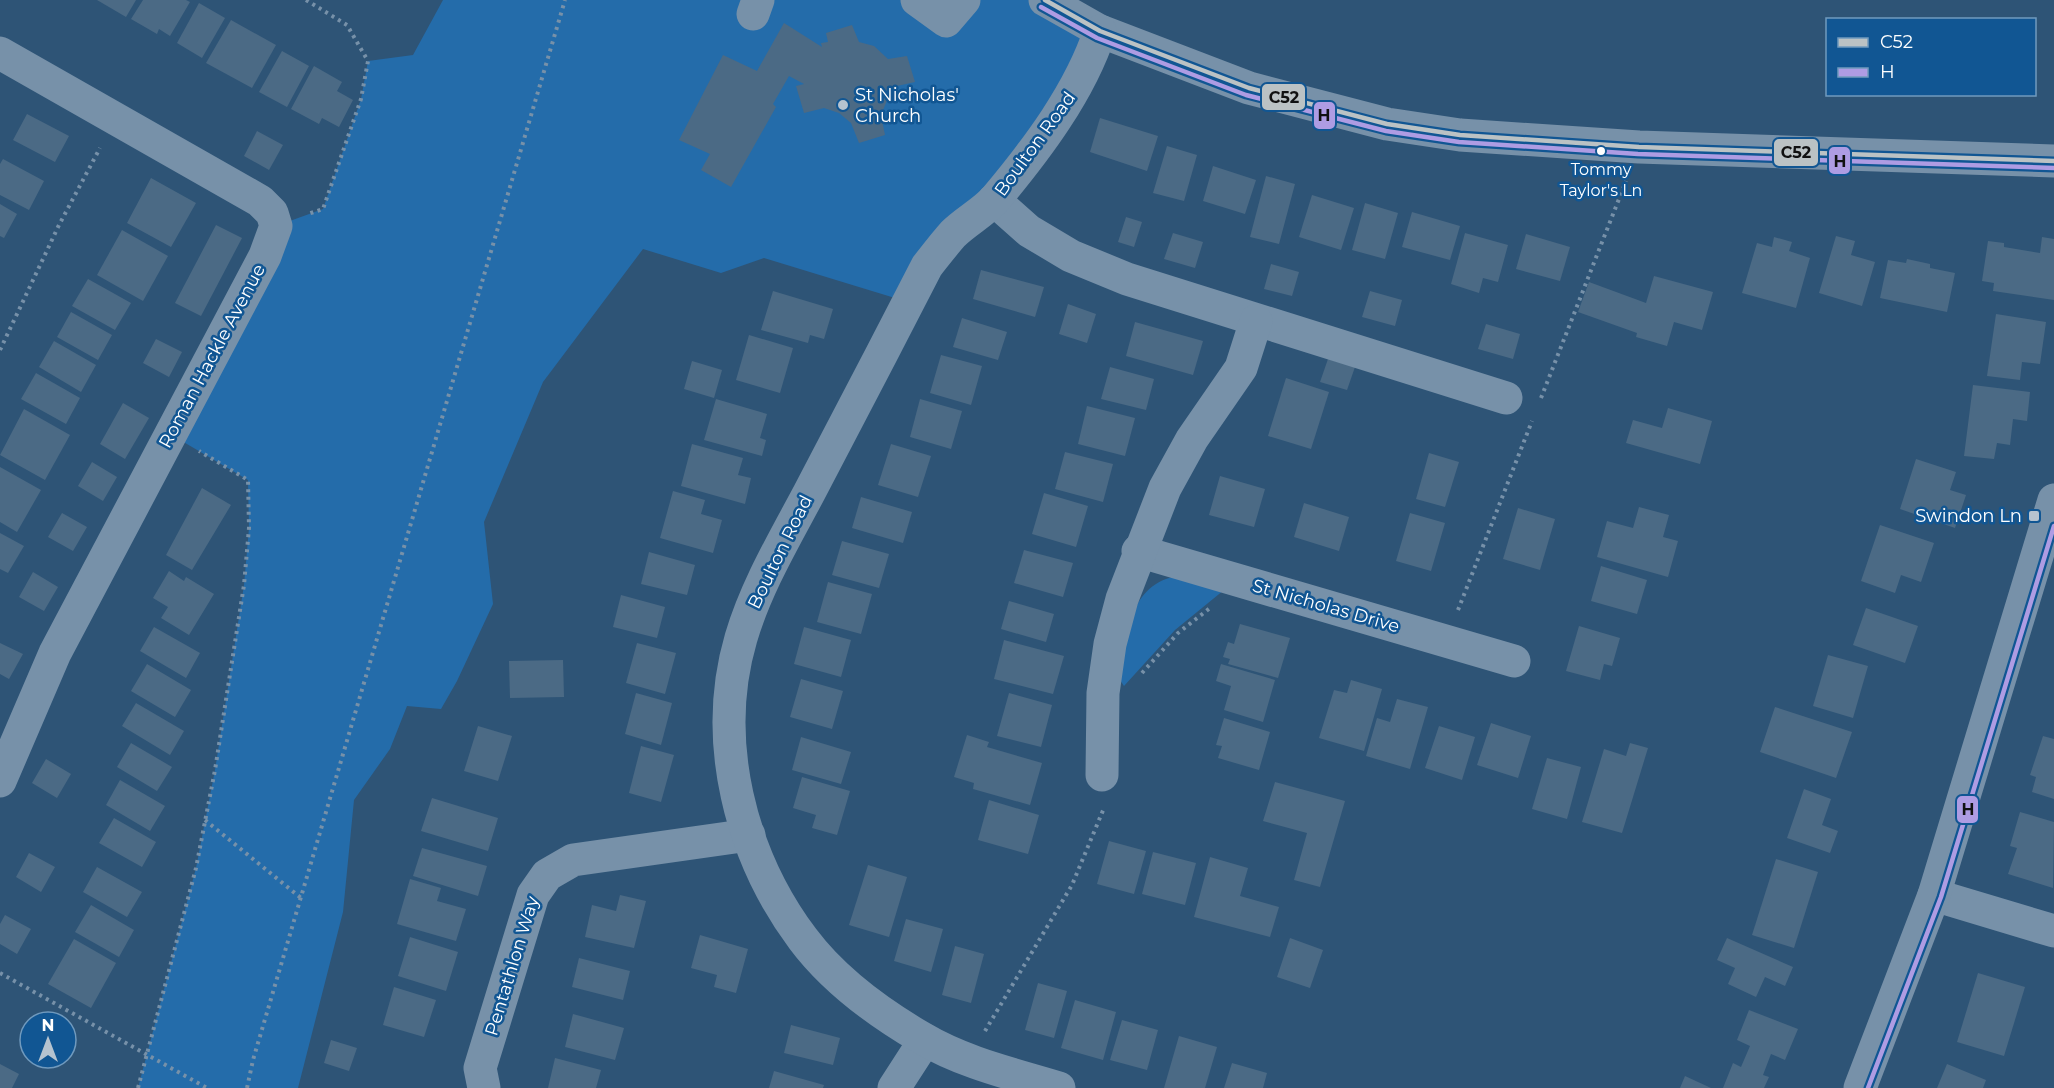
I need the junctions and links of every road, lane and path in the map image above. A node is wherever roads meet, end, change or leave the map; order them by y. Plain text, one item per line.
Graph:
1 (306, 0) edge
2 (565, 0) edge
3 (917, 0) edge
4 (964, 0) edge
5 (1045, 0) edge
6 (1100, 31) junction
7 (0, 53) edge
8 (115, 118) junction
9 (2054, 161) edge
10 (994, 200) junction
11 (276, 225) junction
12 (1256, 321) junction
13 (0, 350) edge
14 (1506, 398) dead end
15 (170, 434) junction
16 (2054, 500) edge
17 (1138, 551) junction
18 (1243, 582) junction
19 (1514, 662) dead end
20 (1103, 716) junction
21 (1102, 775) joint
22 (0, 781) edge
23 (205, 820) junction
24 (748, 835) junction
25 (1934, 895) junction
26 (301, 898) junction
27 (2054, 931) edge
28 (0, 973) edge
29 (924, 1040) junction
30 (147, 1056) junction
31 (967, 1060) junction
32 (138, 1088) edge
33 (207, 1088) edge
34 (248, 1088) edge
35 (484, 1088) edge
36 (894, 1088) edge
37 (1059, 1088) edge
38 (1860, 1088) edge

1 - 11 path
2 - 26 path
3 - 4 street
5 - 6 street
6 - 9 street
6 - 10 street, Boulton Road
7 - 8 street
8 - 11 street
8 - 13 path
10 - 12 street
10 - 24 street, Boulton Road
11 - 15 street, Roman Hackle Avenue
12 - 14 street
12 - 17 street
15 - 22 street, Roman Hackle Avenue
15 - 23 path
16 - 25 street
17 - 18 street, St Nicholas Drive
17 - 20 street
18 - 19 street, St Nicholas Drive
18 - 20 path
20 - 21 street
21 - 31 path
23 - 26 path
23 - 30 path
24 - 29 street, Boulton Road
24 - 35 street, Pentathlon Way
25 - 27 street
25 - 38 street
26 - 34 path
28 - 30 path
29 - 31 street, Boulton Road
29 - 36 street
30 - 32 path
30 - 33 path
31 - 37 street, Boulton Road

